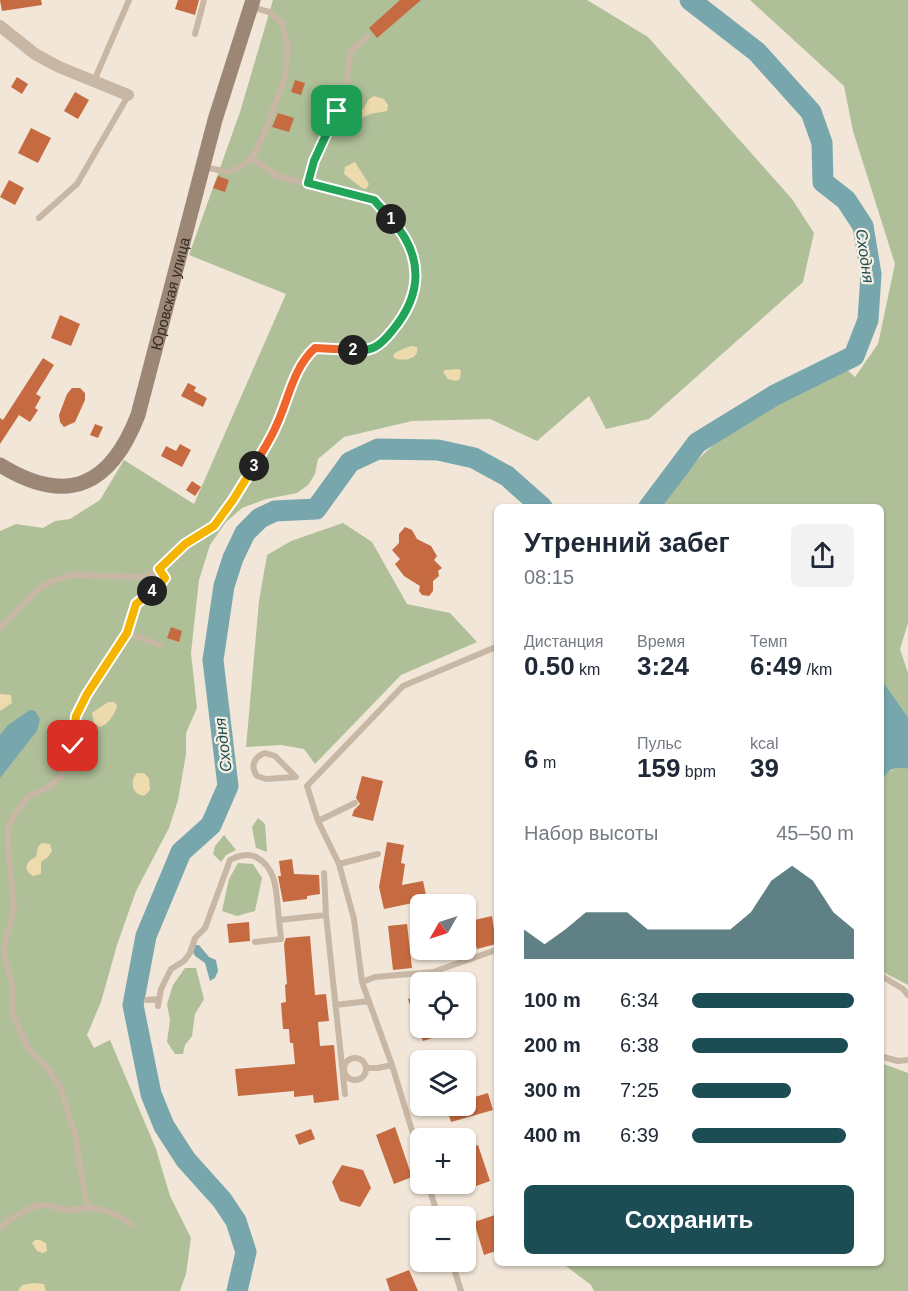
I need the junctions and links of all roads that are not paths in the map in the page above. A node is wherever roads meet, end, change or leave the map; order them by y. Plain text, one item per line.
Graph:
1 (129, 0) edge
2 (204, 0) edge
3 (252, 3) edge
4 (0, 26) edge
5 (195, 34) dead end
6 (367, 37) dead end
7 (94, 82) junction
8 (129, 95) joint
9 (252, 158) junction
10 (204, 166) junction
11 (308, 183) junction
12 (39, 218) dead end
13 (0, 465) edge
14 (159, 569) junction
15 (0, 628) edge
16 (127, 633) junction
17 (160, 645) dead end
18 (494, 648) edge
19 (296, 777) junction
20 (307, 786) junction
21 (355, 803) dead end
22 (318, 821) junction
23 (378, 854) dead end
24 (339, 864) junction
25 (324, 873) dead end
26 (326, 915) junction
27 (279, 920) junction
28 (255, 942) dead end
29 (494, 951) edge
30 (884, 977) edge
31 (362, 981) junction
32 (908, 995) edge
33 (147, 1000) dead end
34 (369, 1002) junction
35 (335, 1005) junction
36 (884, 1057) edge
37 (908, 1060) edge
38 (392, 1065) junction
39 (367, 1068) junction
40 (342, 1070) junction
41 (345, 1094) dead end
42 (411, 1128) edge
43 (88, 1208) junction
44 (131, 1225) dead end
45 (0, 1228) edge
46 (455, 1272) edge
47 (461, 1291) edge

1 - 7 lane
2 - 5 lane
3 - 9 lane
3 - 10 street, Юровская улица
4 - 7 street
6 - 11 lane
7 - 8 street
8 - 12 lane
9 - 10 lane
9 - 11 lane
10 - 13 street, Юровская улица
11 - 14 lane
14 - 15 lane
14 - 16 lane
16 - 17 lane
16 - 43 lane
18 - 20 lane
19 - 19 lane
19 - 20 lane
20 - 22 lane
21 - 22 lane
22 - 24 lane
23 - 24 lane
24 - 31 lane
25 - 26 lane
26 - 27 lane
26 - 35 lane
27 - 28 lane
27 - 33 lane
29 - 31 lane
30 - 32 lane
31 - 34 lane
34 - 35 lane
34 - 38 lane
35 - 40 lane
36 - 37 lane
38 - 39 lane
38 - 42 lane
39 - 40 lane
39 - 40 lane
40 - 41 lane
43 - 44 lane
43 - 45 lane
46 - 47 lane

